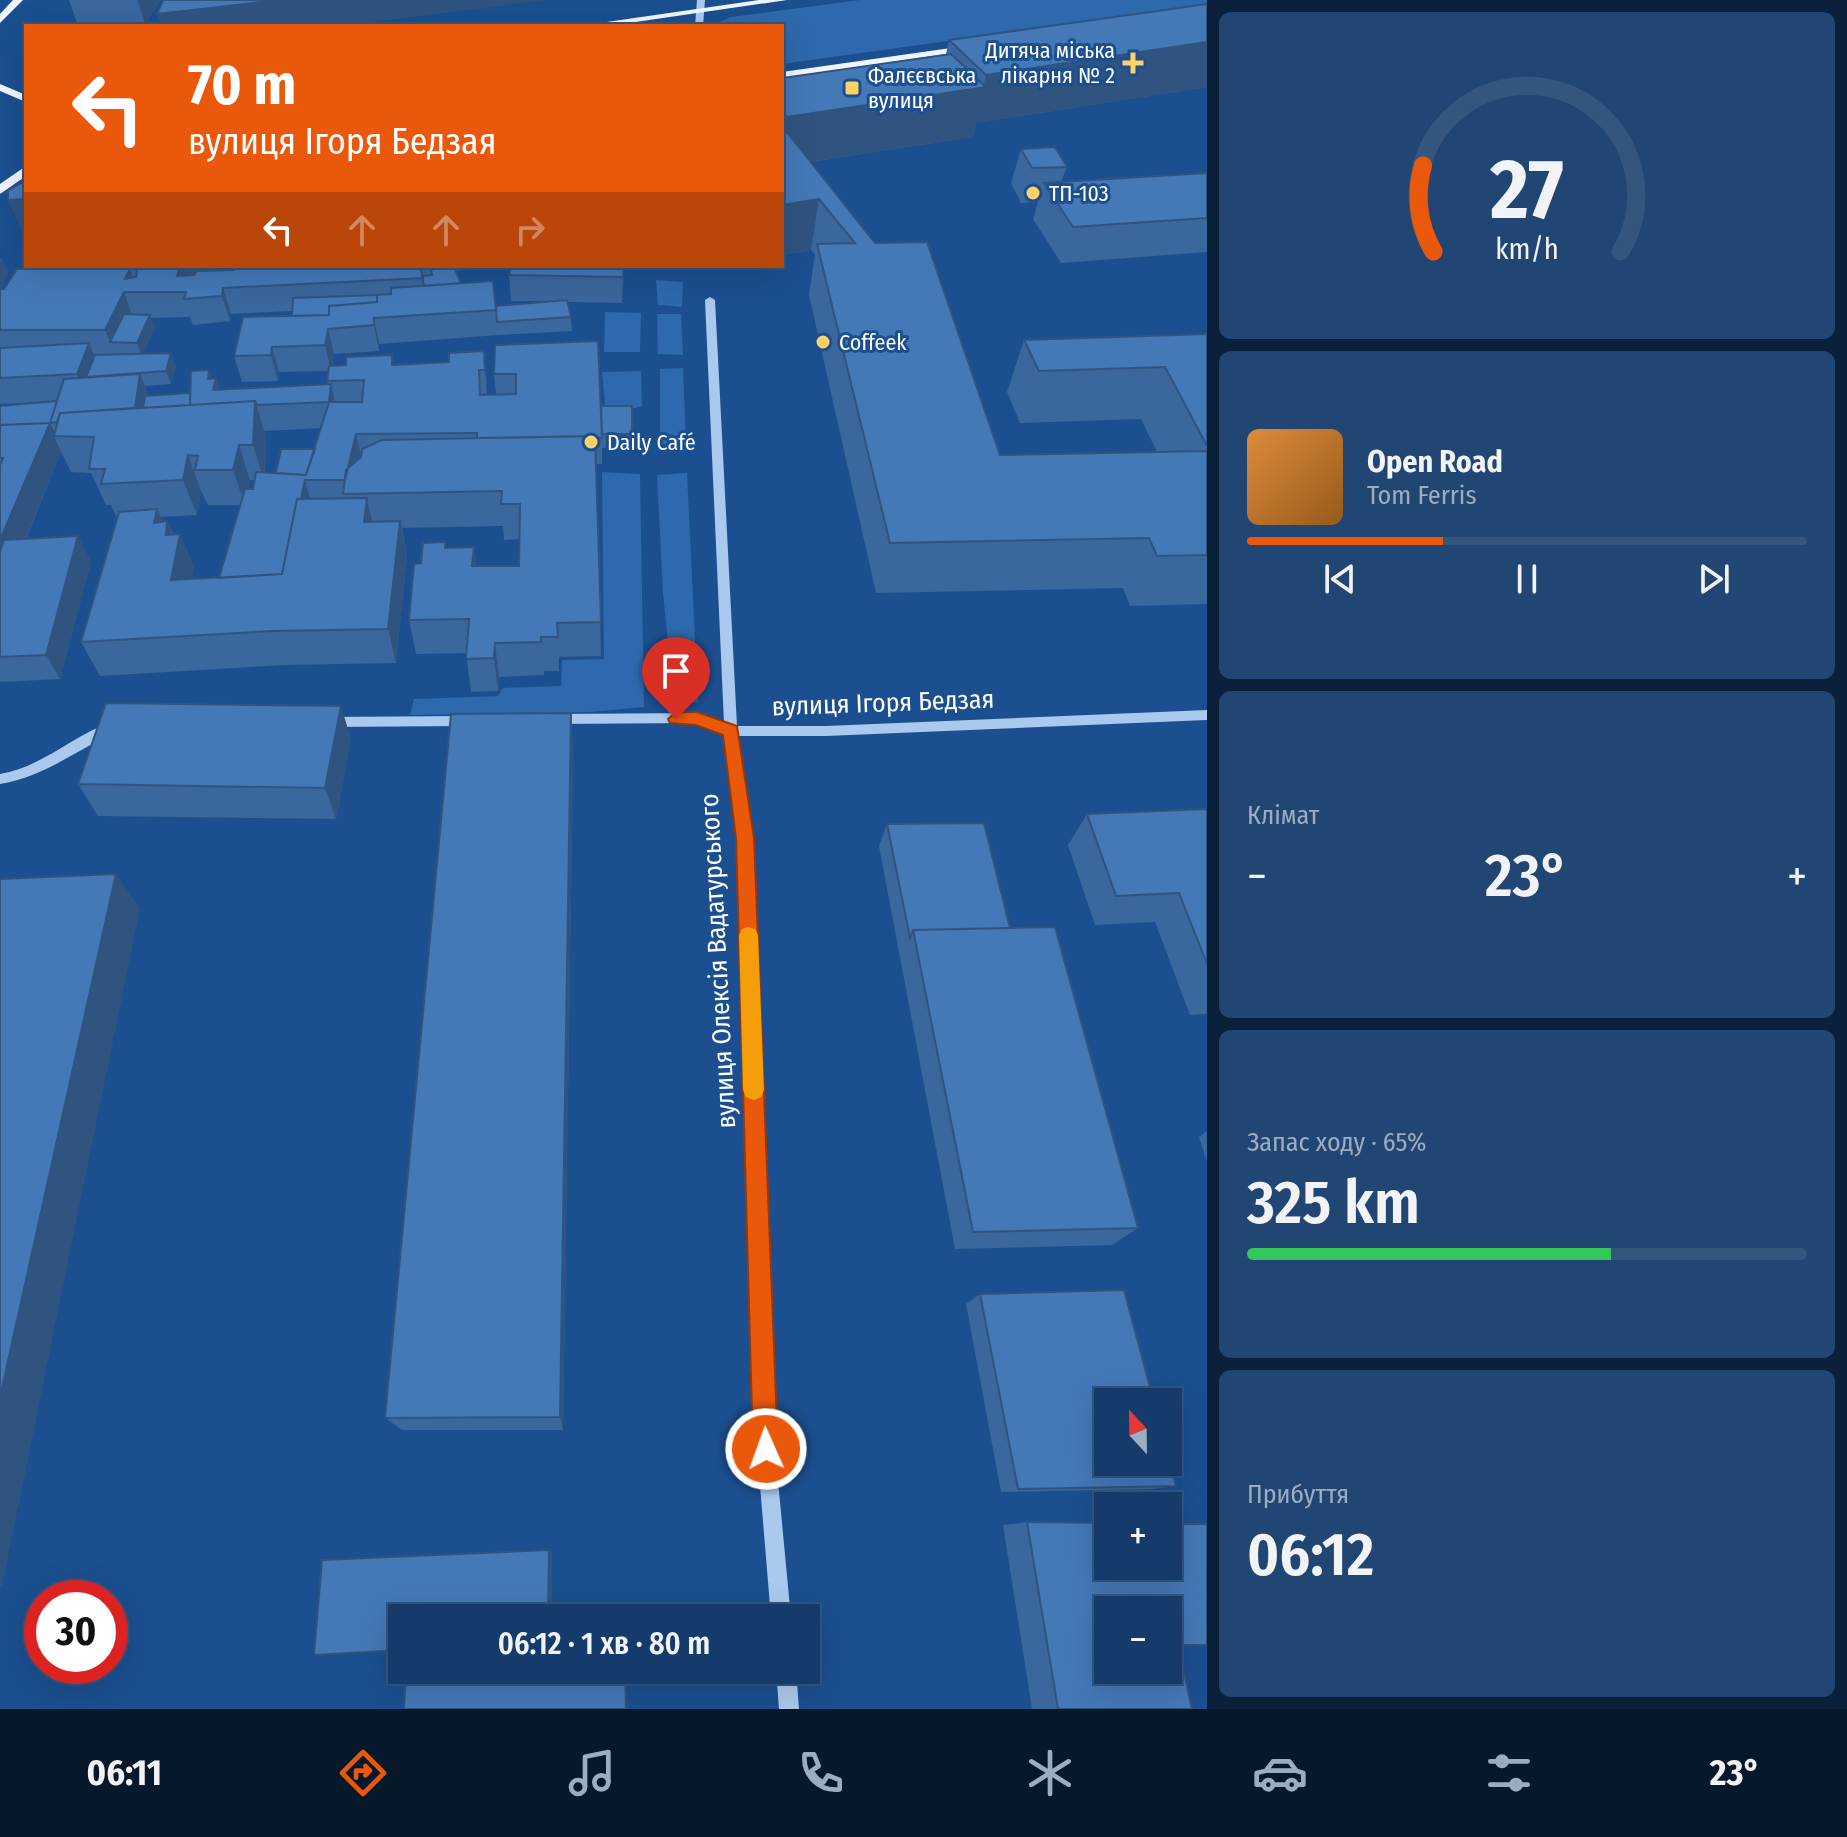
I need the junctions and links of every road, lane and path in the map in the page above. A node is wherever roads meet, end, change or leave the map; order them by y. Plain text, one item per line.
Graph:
1 (18, 0) edge
2 (782, 0) edge
3 (700, 6) edge
4 (2, 18) edge
5 (596, 24) edge
6 (0, 28) edge
7 (978, 47) edge
8 (784, 75) edge
9 (3, 86) edge
10 (24, 90) edge
11 (24, 98) edge
12 (24, 172) edge
13 (24, 189) edge
14 (0, 190) edge
15 (0, 197) edge
16 (710, 300) dead end
17 (1207, 715) edge
18 (482, 720) edge
19 (544, 720) edge
20 (121, 722) edge
21 (313, 722) edge
22 (731, 731) junction
23 (0, 779) edge
24 (780, 1604) edge
25 (787, 1684) edge
26 (789, 1709) edge

1 - 4 main road
2 - 3 main road
3 - 5 main road
4 - 6 main road
7 - 8 main road
9 - 10 main road
9 - 11 main road
12 - 14 main road
13 - 15 main road
16 - 22 street, вулиця Олексія Вадатурського
17 - 22 street, вулиця Ігоря Бедзая
18 - 21 street
19 - 22 street, вулиця Ігоря Бедзая
20 - 23 street
22 - 24 street, вулиця Олексія Вадатурського
25 - 26 street

